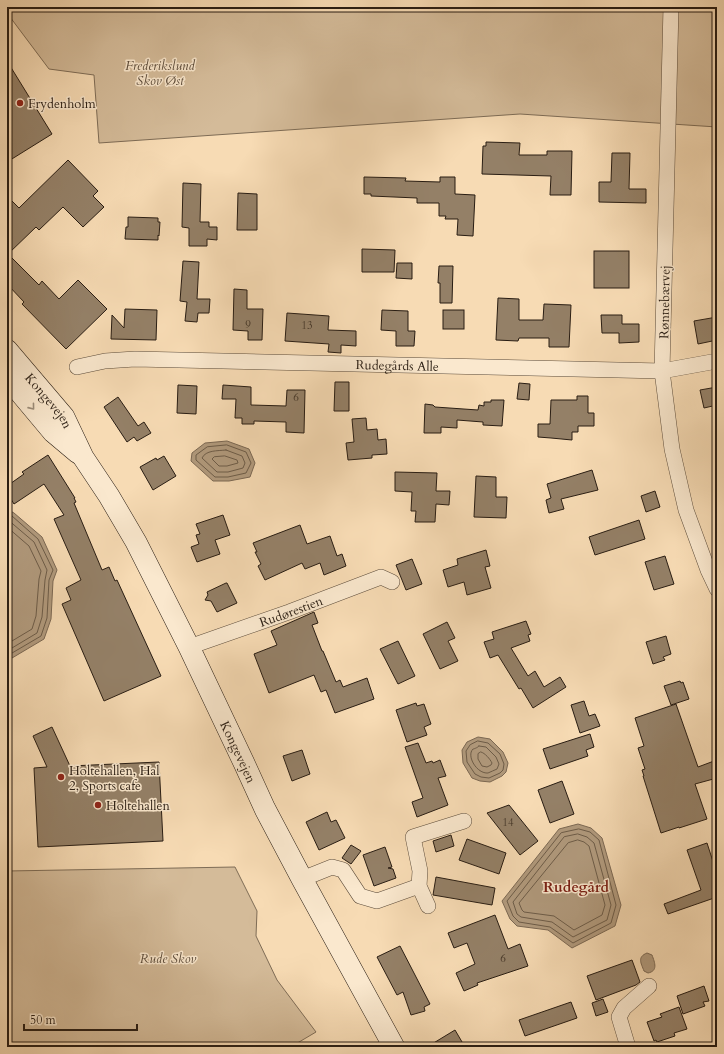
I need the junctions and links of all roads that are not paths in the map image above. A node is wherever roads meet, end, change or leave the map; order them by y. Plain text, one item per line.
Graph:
1 (671, 7) edge
2 (7, 350) edge
3 (717, 361) edge
4 (76, 367) dead end
5 (662, 371) junction
6 (7, 377) edge
7 (84, 457) junction
8 (392, 582) dead end
9 (717, 589) edge
10 (189, 647) junction
11 (464, 821) dead end
12 (302, 879) junction
13 (419, 886) junction
14 (428, 906) dead end
15 (649, 986) dead end
16 (394, 1047) edge
17 (628, 1047) edge

1 - 5 street, Rønnebærvej
2 - 7 main road, Kongevejen
3 - 5 street, Rudegårds Alle
4 - 5 street, Rudegårds Alle
5 - 9 street, Rønnebærvej
6 -> 7 main road, Kongevejen
7 - 10 main road, Kongevejen
8 - 10 street, Rudørestien
10 - 12 main road, Kongevejen
11 - 13 street
12 - 13 street
12 - 16 main road, Kongevejen
13 - 14 street
15 - 17 street

